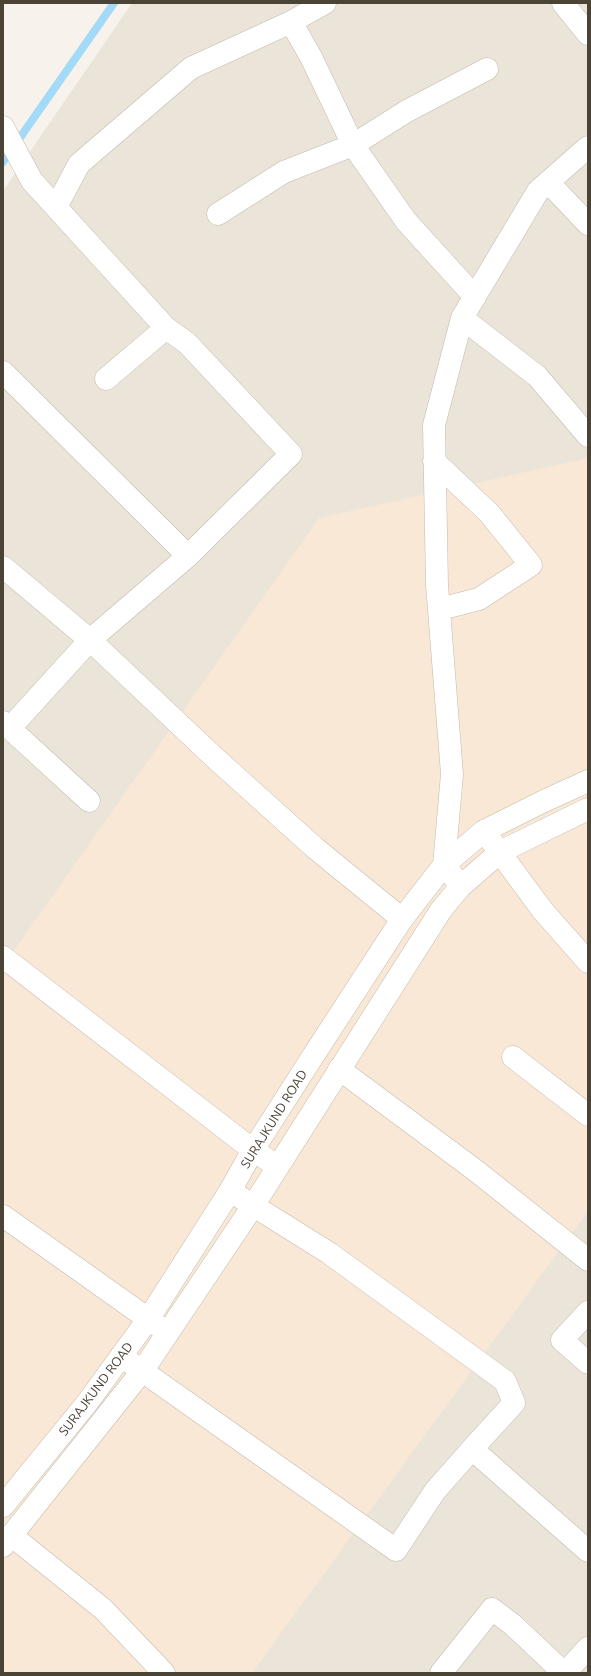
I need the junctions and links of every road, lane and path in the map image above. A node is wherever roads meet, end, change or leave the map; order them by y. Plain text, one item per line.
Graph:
1 (325, 3) edge
2 (563, 3) edge
3 (291, 22) junction
4 (588, 34) edge
5 (487, 69) dead end
6 (9, 138) edge
7 (353, 145) junction
8 (588, 147) edge
9 (548, 182) junction
10 (56, 207) junction
11 (218, 214) dead end
12 (588, 224) edge
13 (475, 297) junction
14 (462, 318) junction
15 (166, 328) junction
16 (3, 372) edge
17 (106, 379) dead end
18 (588, 436) edge
19 (434, 461) junction
20 (188, 556) junction
21 (3, 567) edge
22 (440, 609) junction
23 (90, 640) junction
24 (6, 725) edge
25 (588, 781) edge
26 (89, 801) dead end
27 (588, 809) edge
28 (484, 831) junction
29 (500, 852) junction
30 (444, 865) junction
31 (461, 886) junction
32 (402, 919) junction
33 (424, 935) junction
34 (3, 957) edge
35 (588, 962) edge
36 (512, 1057) dead end
37 (339, 1069) junction
38 (588, 1115) edge
39 (253, 1150) junction
40 (277, 1166) junction
41 (230, 1191) junction
42 (253, 1206) junction
43 (3, 1216) edge
44 (586, 1254) edge
45 (588, 1312) edge
46 (149, 1318) junction
47 (168, 1333) junction
48 (121, 1356) junction
49 (588, 1363) edge
50 (143, 1370) junction
51 (472, 1449) junction
52 (3, 1506) edge
53 (6, 1537) edge
54 (588, 1551) edge
55 (588, 1648) edge
56 (164, 1673) edge
57 (441, 1673) edge
58 (564, 1673) edge

1 - 3 street
2 - 4 street
3 - 7 street
3 - 10 street
5 - 7 street
6 - 10 street
7 - 11 street
7 - 13 street
8 - 9 street
9 - 12 street
9 - 13 street
10 - 15 street
13 - 14 street
14 - 18 street
14 - 19 street
15 - 17 street
15 - 20 street
16 - 20 street
19 - 22 street
19 - 22 street
20 - 23 street
21 - 23 street
22 - 30 street
23 - 24 street
23 - 32 street
24 - 26 street
25 - 28 street, SURAJKUND ROAD
27 - 29 street
28 - 29 street
28 - 30 street, SURAJKUND ROAD
29 - 31 street
29 - 35 street
30 - 31 street
30 - 32 street, SURAJKUND ROAD
31 - 33 street
32 - 33 street
32 - 39 street, SURAJKUND ROAD
33 - 37 street
34 - 39 street
36 - 38 street
37 - 40 street
37 - 44 street
39 - 40 street
39 - 41 street, SURAJKUND ROAD
40 - 42 street
41 - 42 street
41 - 46 street, SURAJKUND ROAD
42 - 47 street
42 - 51 street
43 - 46 street
45 - 49 street
46 - 47 street
46 - 48 street, SURAJKUND ROAD
47 - 50 street
48 - 50 street
48 - 52 street, SURAJKUND ROAD
50 - 51 street
50 - 53 street
51 - 54 street
53 - 56 street
55 - 58 street
57 - 58 street

